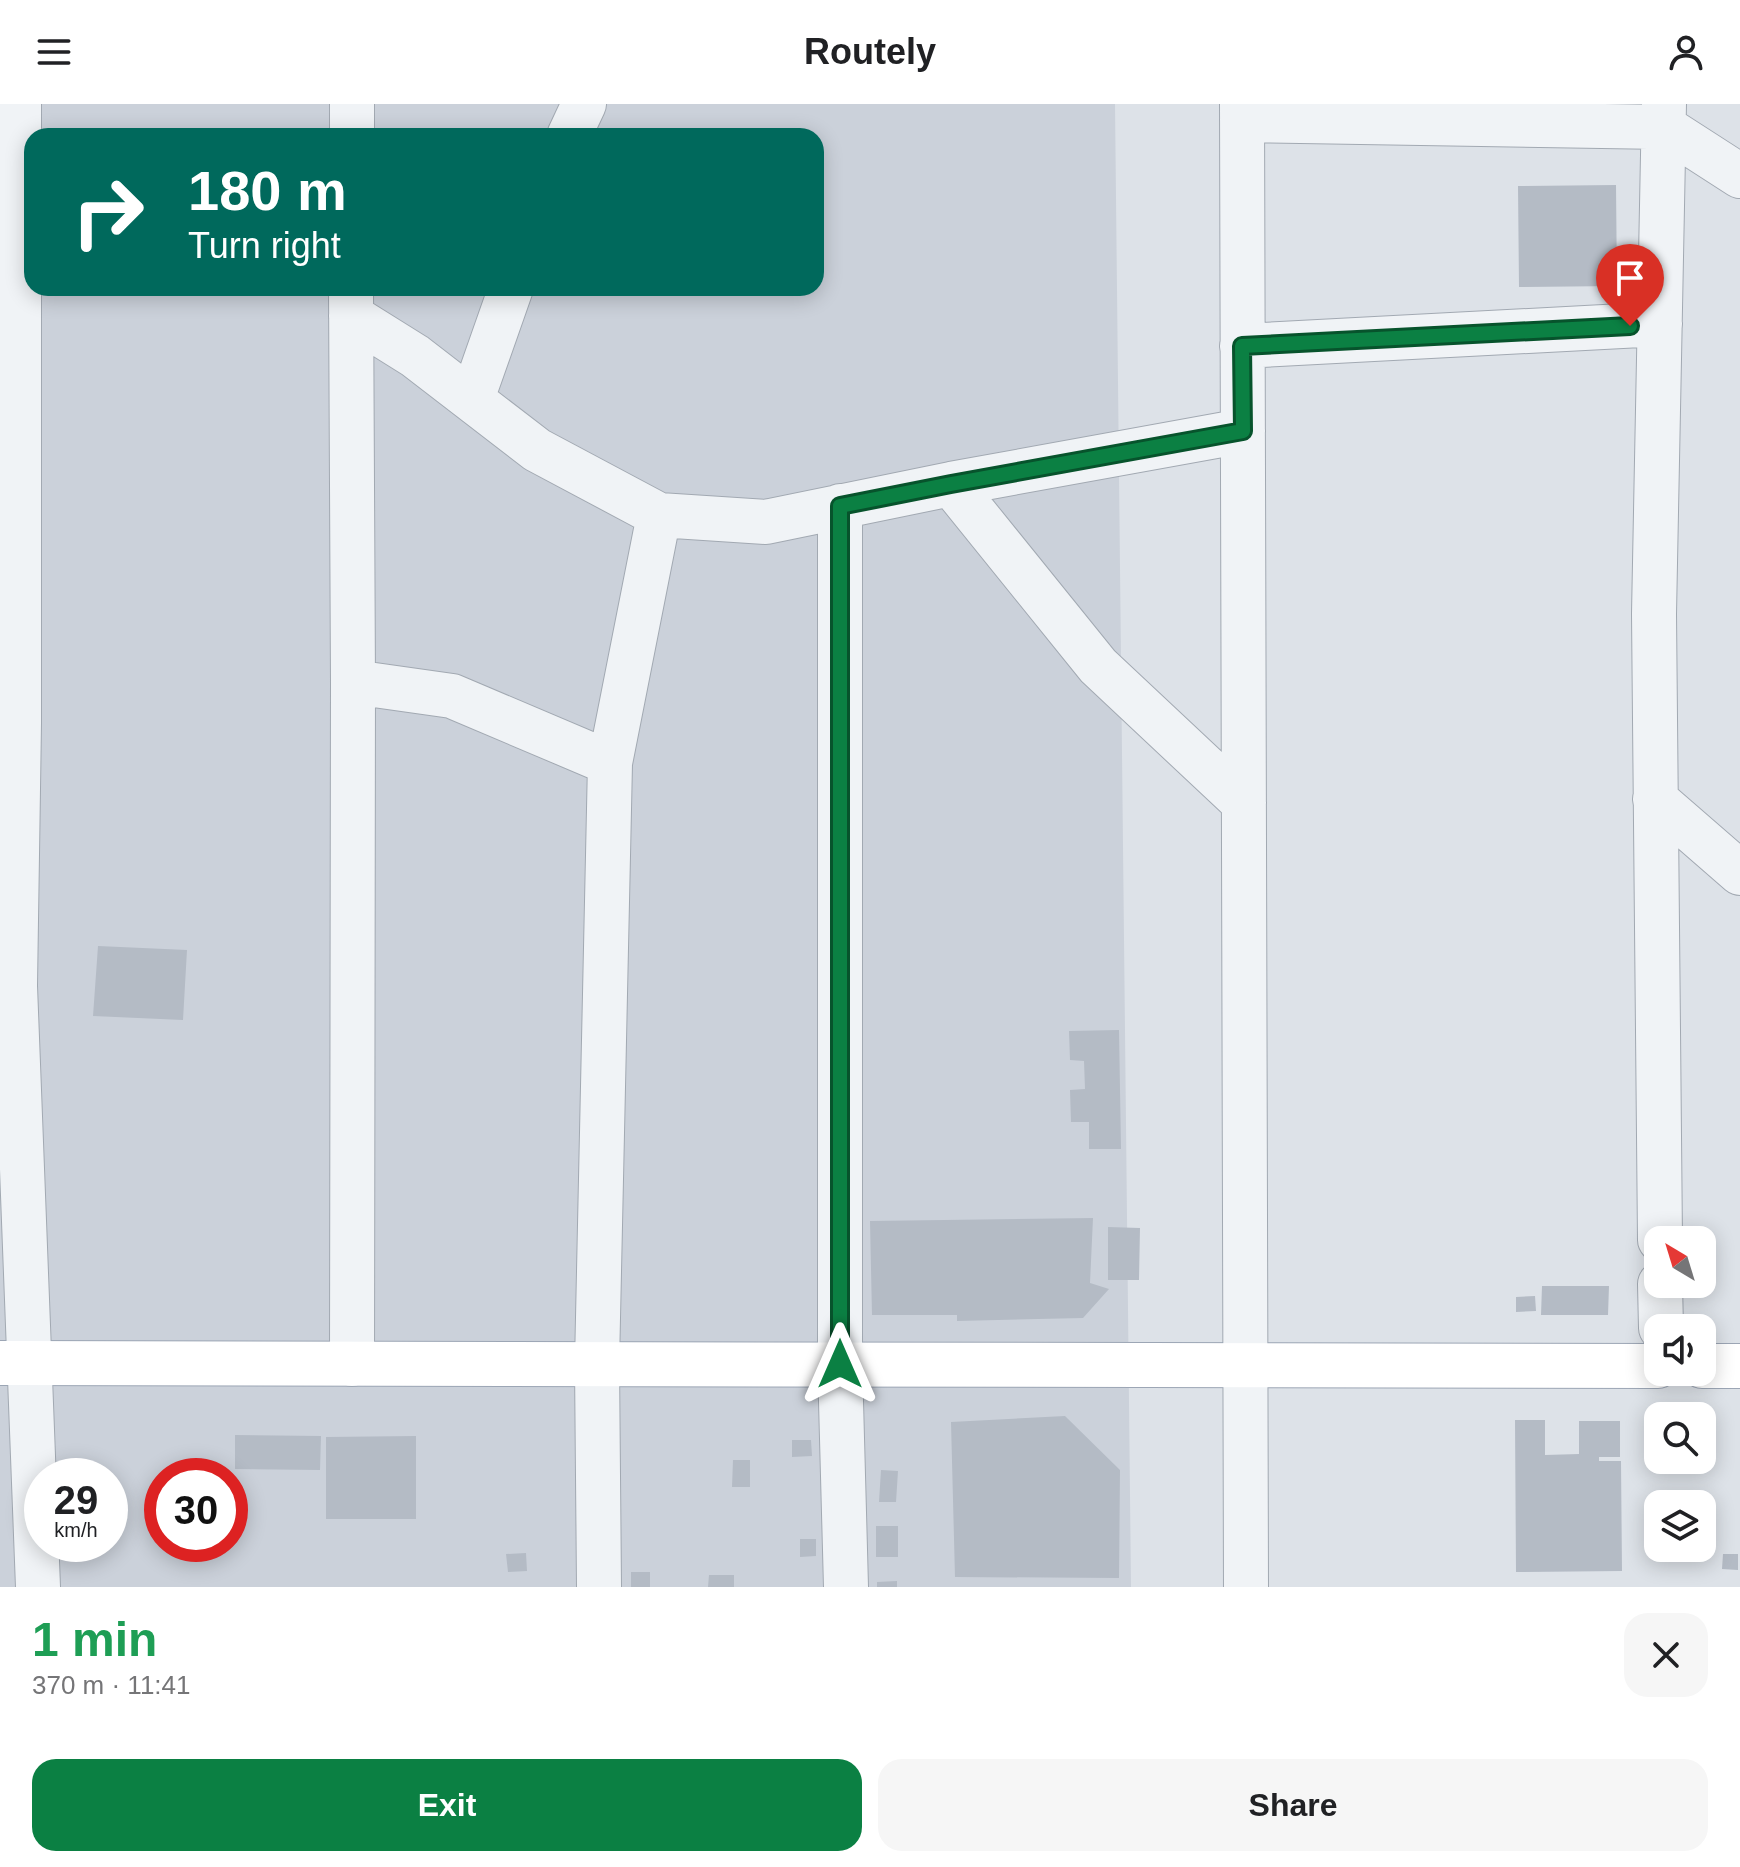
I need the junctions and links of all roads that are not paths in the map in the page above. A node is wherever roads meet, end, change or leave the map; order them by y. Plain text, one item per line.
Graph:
1 (19, 104) edge
2 (352, 104) edge
3 (584, 104) edge
4 (1242, 112) edge
5 (1664, 116) edge
6 (352, 128) edge
7 (573, 128) edge
8 (1740, 176) edge
9 (508, 296) edge
10 (351, 302) edge
11 (1660, 324) junction
12 (9, 337) edge
13 (1242, 346) junction
14 (472, 399) junction
15 (1243, 431) junction
16 (951, 484) junction
17 (840, 506) junction
18 (659, 515) junction
19 (353, 682) junction
20 (610, 763) junction
21 (1655, 799) junction
22 (1244, 803) junction
23 (1740, 873) edge
24 (1660, 1226) edge
25 (15, 1363) edge
26 (352, 1364) junction
27 (597, 1364) junction
28 (840, 1364) junction
29 (1247, 1365) junction
30 (1644, 1366) edge
31 (1716, 1366) edge
32 (1740, 1366) edge
33 (38, 1587) edge
34 (599, 1587) edge
35 (846, 1587) edge
36 (1246, 1587) edge

1 - 12 street
2 - 6 street
3 - 7 street
4 - 5 street
4 - 13 street
5 - 8 street
5 - 11 street
9 - 14 street
10 - 14 street
10 - 19 street
11 - 13 street
11 - 21 street
12 - 25 street
13 - 15 street
14 - 18 street
15 - 16 street
15 - 22 street
16 - 17 street
16 - 22 street
17 - 18 street
17 - 28 street
18 - 20 street
19 - 20 street
19 - 26 street
20 - 27 street
21 - 23 street
21 - 24 street
22 - 29 street
25 - 26 main road
25 - 33 street
26 - 27 main road
27 - 28 main road
27 - 34 street
28 - 29 main road
28 - 35 street
29 - 30 main road
29 - 36 street
31 - 32 main road

